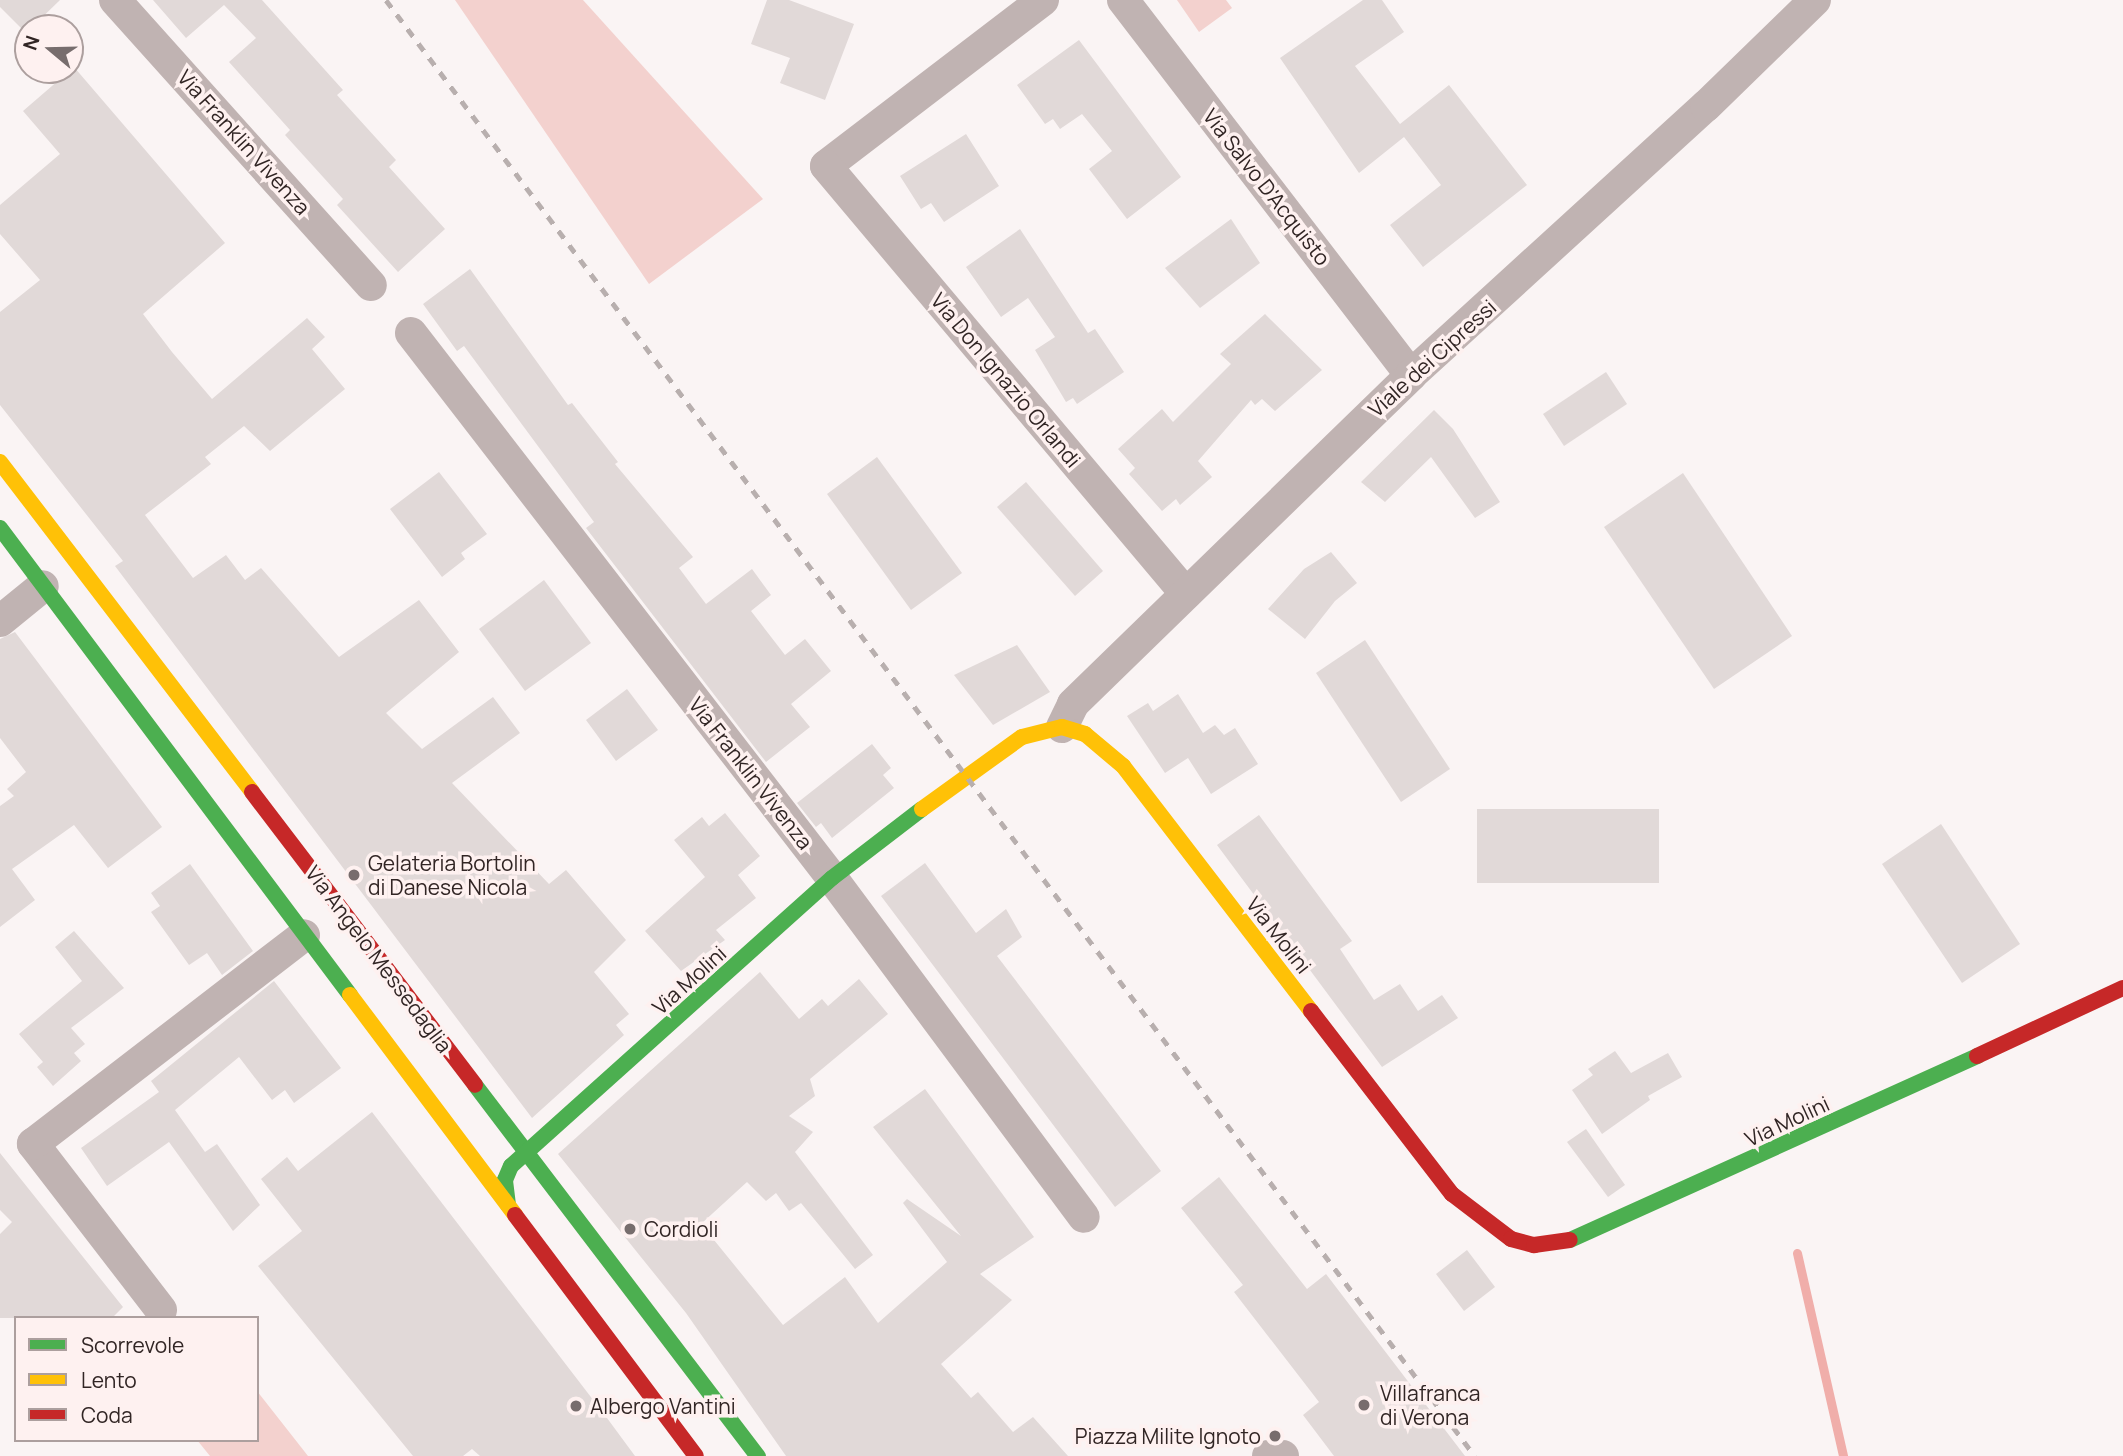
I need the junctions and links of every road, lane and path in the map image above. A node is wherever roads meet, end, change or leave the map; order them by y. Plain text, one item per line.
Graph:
1 (115, 0) edge
2 (1043, 0) edge
3 (1123, 0) edge
4 (1815, 0) edge
5 (371, 285) dead end
6 (411, 333) dead end
7 (1411, 374) junction
8 (0, 462) edge
9 (0, 528) edge
10 (43, 586) junction
11 (1185, 594) junction
12 (0, 621) edge
13 (1062, 727) junction
14 (832, 878) junction
15 (304, 934) junction
16 (2123, 988) edge
17 (526, 1151) junction
18 (508, 1205) junction
19 (1084, 1217) dead end
20 (160, 1310) dead end
21 (696, 1456) edge
22 (758, 1456) edge
23 (1268, 1456) edge
24 (1283, 1456) edge

1 - 5 street, Via Franklin Vivenza
2 - 11 street, Via Don Ignazio Orlandi
3 - 7 street, Via Salvo D'Acquisto
4 - 7 street, Viale dei Cipressi
6 - 14 street, Via Franklin Vivenza
7 - 11 street, Viale dei Cipressi
8 - 17 main road, Via Angelo Messedaglia
9 - 10 main road
10 - 12 street
10 - 15 main road
11 - 13 street, Viale dei Cipressi
13 - 14 main road, Via Molini
13 - 16 main road, Via Molini
14 - 17 main road, Via Molini
14 - 19 street, Via Franklin Vivenza
15 - 18 main road
15 - 20 street
17 - 18 main road, Via Molini
17 - 22 main road, Via Angelo Messedaglia
18 - 21 main road
23 - 24 street

